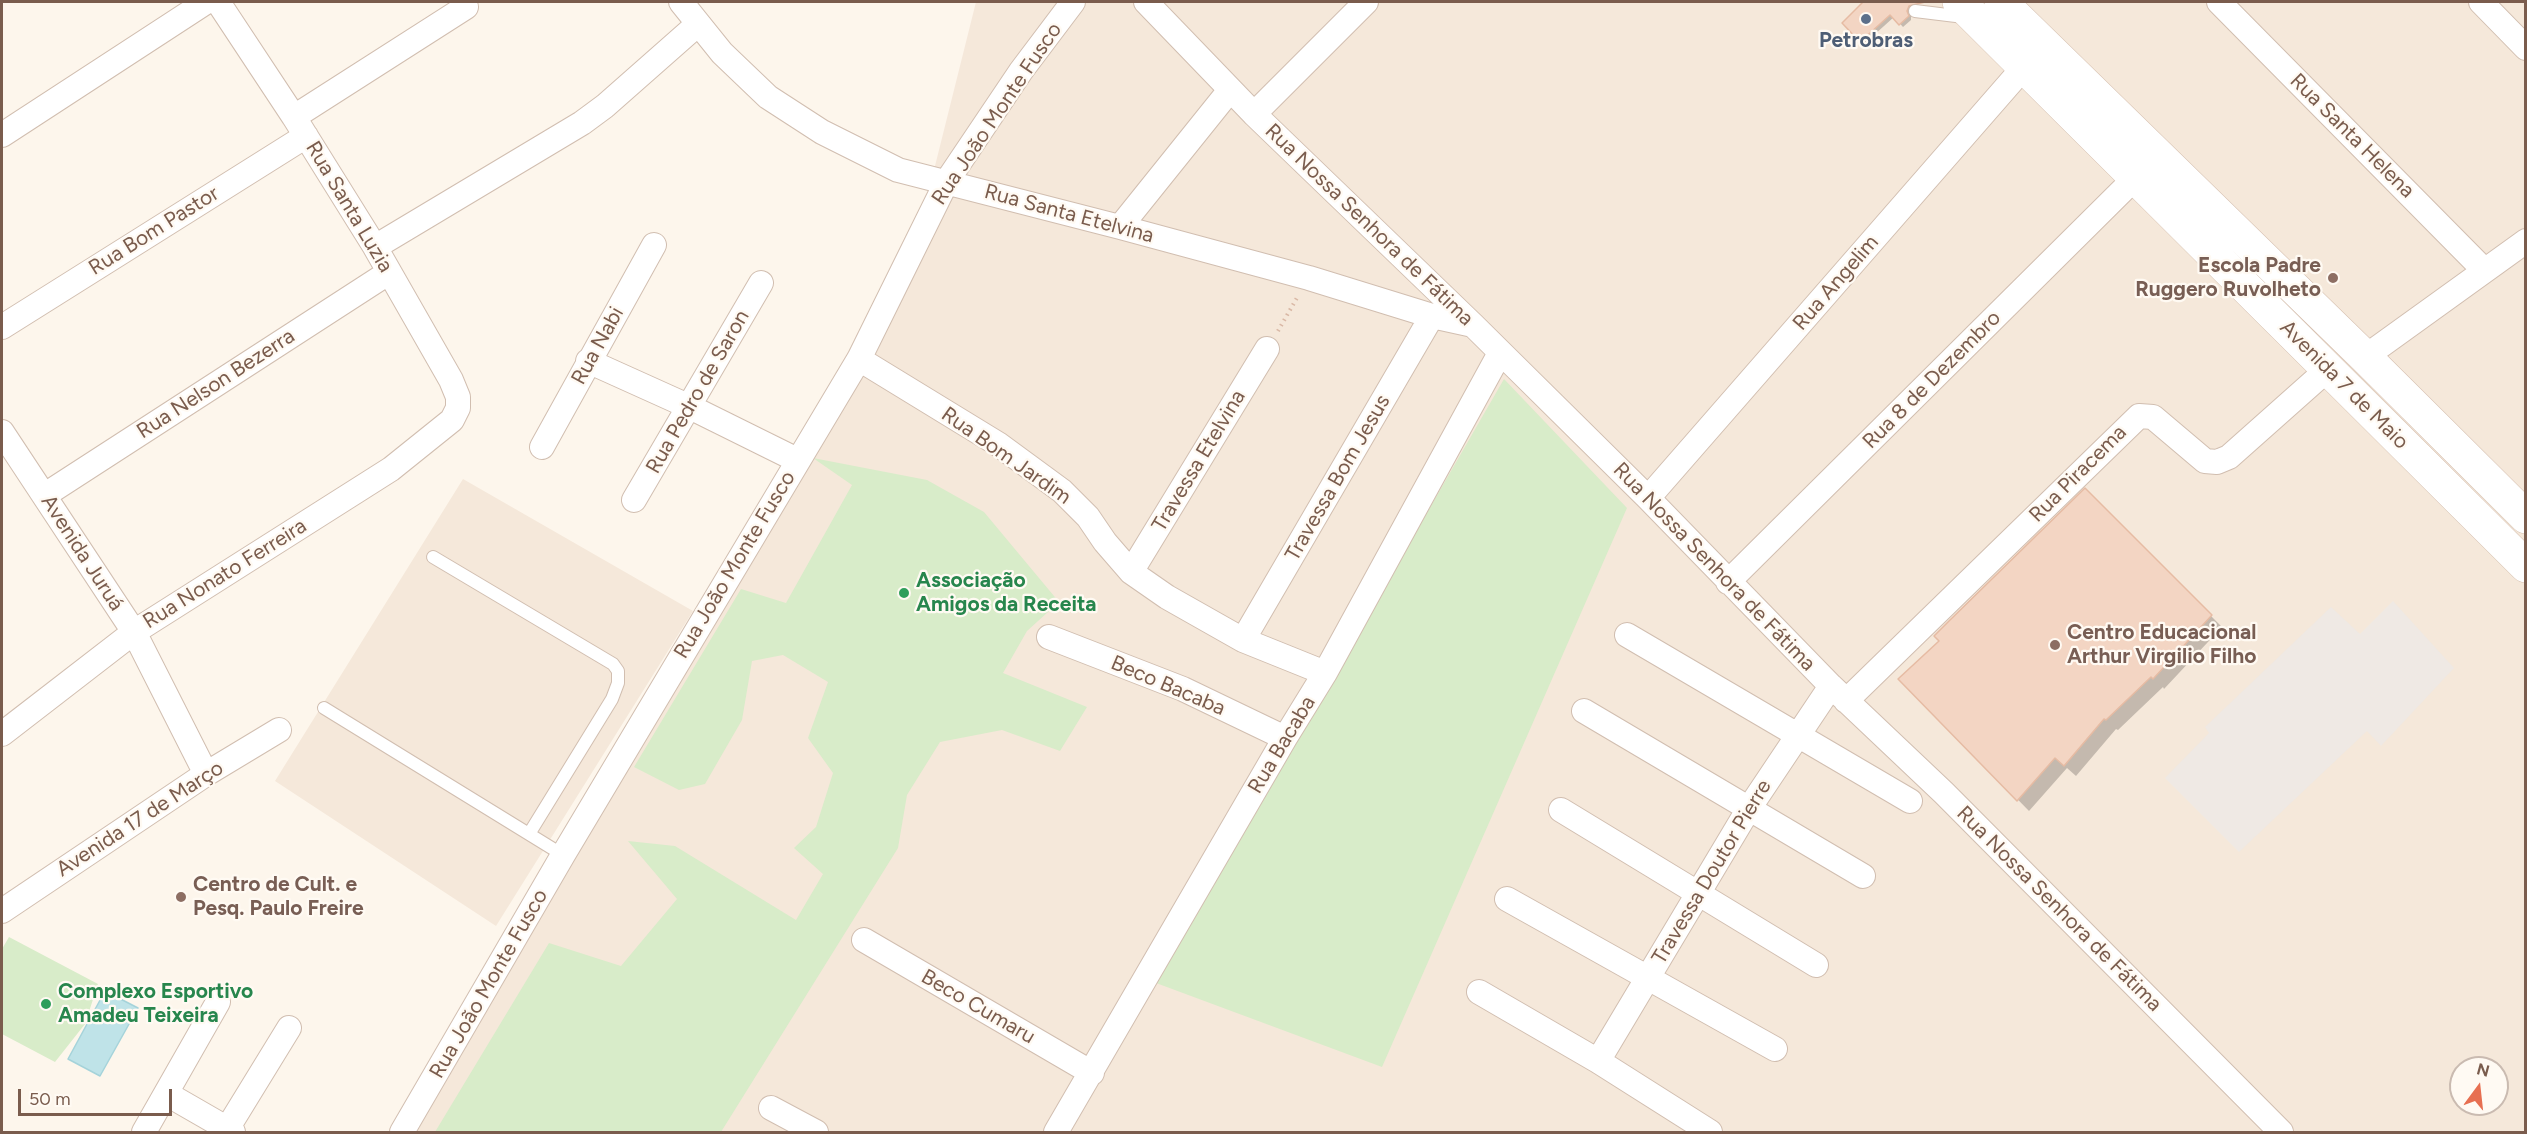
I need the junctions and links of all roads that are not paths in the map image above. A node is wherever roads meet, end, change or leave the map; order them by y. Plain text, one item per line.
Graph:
1 (206, 2) edge
2 (218, 2) edge
3 (681, 2) edge
4 (1073, 2) edge
5 (1146, 2) edge
6 (1366, 2) edge
7 (2219, 2) edge
8 (2481, 2) edge
9 (466, 7) dead end
10 (1978, 7) edge
11 (1915, 10) dead end
12 (698, 24) junction
13 (2526, 48) edge
14 (2024, 67) junction
15 (1230, 90) junction
16 (1254, 114) junction
17 (300, 126) junction
18 (2, 135) edge
19 (2135, 178) junction
20 (947, 181) junction
21 (1120, 227) junction
22 (2526, 241) edge
23 (654, 245) dead end
24 (375, 247) junction
25 (2484, 270) junction
26 (388, 273) junction
27 (760, 283) dead end
28 (1432, 316) junction
29 (1473, 325) junction
30 (2, 327) edge
31 (1267, 350) road end
32 (1500, 352) junction
33 (2365, 357) junction
34 (859, 358) junction
35 (588, 361) junction
36 (2328, 369) junction
37 (690, 407) junction
38 (452, 420) joint
39 (2, 432) edge
40 (542, 447) dead end
41 (797, 460) junction
42 (45, 495) junction
43 (1648, 498) junction
44 (634, 500) dead end
45 (2526, 518) edge
46 (433, 557) dead end
47 (2526, 566) edge
48 (1131, 572) junction
49 (1728, 582) junction
50 (134, 632) junction
51 (1627, 635) dead end
52 (1049, 637) dead end
53 (1243, 640) junction
54 (1325, 673) junction
55 (1839, 693) junction
56 (324, 708) dead end
57 (1584, 711) dead end
58 (279, 730) dead end
59 (2, 734) edge
60 (1798, 734) junction
61 (1285, 738) junction
62 (206, 774) junction
63 (1910, 801) dead end
64 (1561, 810) dead end
65 (1748, 810) junction
66 (529, 834) junction
67 (563, 855) junction
68 (1863, 876) dead end
69 (1698, 895) junction
70 (1507, 899) dead end
71 (2, 911) edge
72 (864, 940) dead end
73 (1816, 965) dead end
74 (1648, 977) junction
75 (1479, 992) dead end
76 (218, 1002) dead end
77 (288, 1028) dead end
78 (1775, 1049) dead end
79 (1598, 1061) junction
80 (1092, 1073) junction
81 (167, 1094) junction
82 (771, 1108) dead end
83 (230, 1131) edge
84 (144, 1132) edge
85 (402, 1132) edge
86 (816, 1132) edge
87 (1056, 1132) edge
88 (1710, 1132) edge
89 (2281, 1132) edge

1 - 18 street
2 - 17 street, Rua Santa Luzia
3 - 12 street, Rua Santa Etelvina
4 - 20 street, Rua João Monte Fusco
5 - 15 street, Rua Nossa Senhora de Fátima
6 - 16 street
7 - 25 street, Rua Santa Helena
8 - 13 street
9 - 17 street, Rua Bom Pastor
10 - 11 lane
10 - 14 main road, Avenida 7 de Maio
10 - 33 main road, Avenida 7 de Maio
12 - 20 street, Rua Santa Etelvina
12 - 24 street
14 - 19 main road, Avenida 7 de Maio
14 - 43 street, Rua Angelim
15 - 16 street, Rua Nossa Senhora de Fátima
15 - 21 street
16 - 29 street, Rua Nossa Senhora de Fátima
17 - 24 street, Rua Santa Luzia
17 - 30 street, Rua Bom Pastor
19 - 36 main road, Avenida 7 de Maio
19 - 49 street, Rua 8 de Dezembro
20 - 21 street, Rua Santa Etelvina
20 - 34 street, Rua João Monte Fusco
21 - 28 street, Rua Santa Etelvina
22 - 25 street
23 - 35 street, Rua Nabi
24 - 26 street, Rua Santa Luzia
25 - 33 street
26 - 38 street, Rua Santa Luzia
26 - 42 street, Rua Nelson Bezerra
27 - 37 street, Rua Pedro de Saron
28 - 29 street, Rua Santa Etelvina
28 - 53 street, Travessa Bom Jesus
29 - 32 street, Rua Nossa Senhora de Fátima
31 - 48 street, Travessa Etelvina
32 - 43 street, Rua Nossa Senhora de Fátima
32 - 54 street, Rua Bacaba
33 - 45 main road, Avenida 7 de Maio
34 - 41 street, Rua João Monte Fusco
34 - 48 street, Rua Bom Jardim
35 - 37 street
35 - 40 street, Rua Nabi
36 - 47 main road, Avenida 7 de Maio
36 - 55 street, Rua Piracema
37 - 41 street
37 - 44 street, Rua Pedro de Saron
38 - 50 street, Rua Nonato Ferreira
39 - 42 street, Avenida Juruá
41 - 67 street, Rua João Monte Fusco
42 - 50 street, Avenida Juruá
43 - 49 street, Rua Nossa Senhora de Fátima
46 - 66 lane
48 - 53 street, Rua Bom Jardim
49 - 55 street, Rua Nossa Senhora de Fátima
50 - 59 street, Rua Nonato Ferreira
50 - 62 street, Avenida Juruá
51 - 60 street
52 - 61 street, Beco Bacaba
53 - 54 street, Rua Bom Jardim
54 - 61 street, Rua Bacaba
55 - 60 street, Travessa Doutor Pierre
55 - 89 street, Rua Nossa Senhora de Fátima
56 - 66 lane
57 - 65 street
58 - 62 street, Avenida 17 de Março
60 - 63 street
60 - 65 street, Travessa Doutor Pierre
61 - 80 street, Rua Bacaba
62 - 71 street, Avenida 17 de Março
64 - 69 street
65 - 68 street
65 - 69 street, Travessa Doutor Pierre
66 - 67 lane
67 - 85 street, Rua João Monte Fusco
69 - 73 street
69 - 74 street, Travessa Doutor Pierre
70 - 74 street
72 - 80 street, Beco Cumaru
74 - 78 street
74 - 79 street, Travessa Doutor Pierre
75 - 79 street
76 - 81 street
77 - 83 street
79 - 88 street
80 - 87 street, Rua Bacaba
81 - 83 street
81 - 84 street
82 - 86 street

